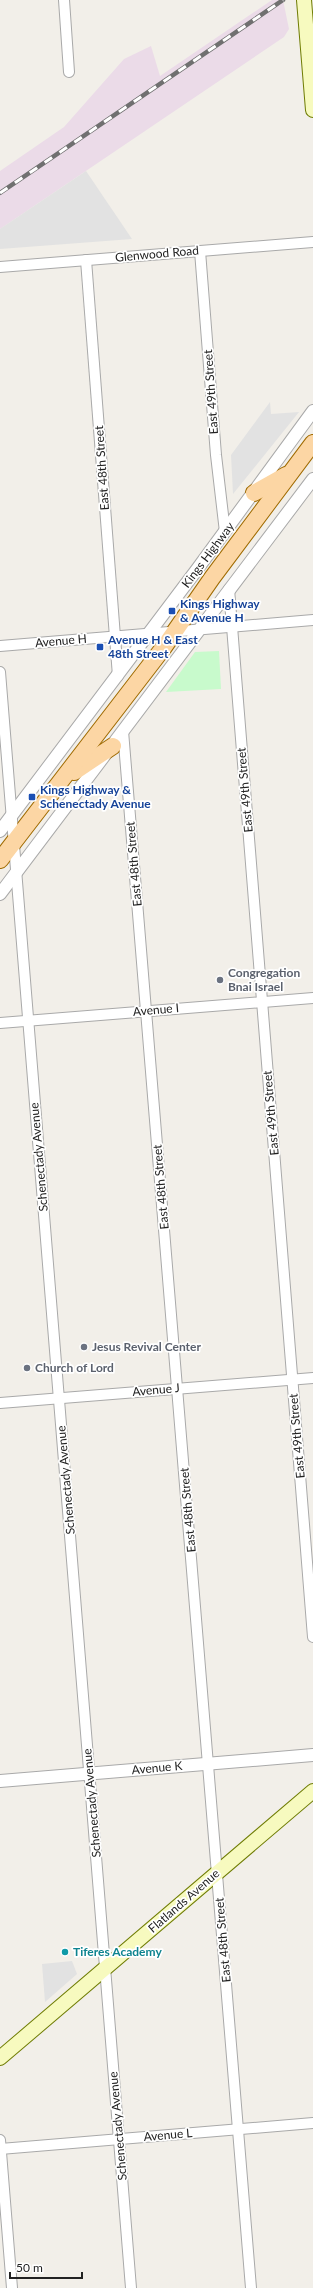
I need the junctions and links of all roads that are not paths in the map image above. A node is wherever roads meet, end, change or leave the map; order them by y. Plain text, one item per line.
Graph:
1 (64, 0) edge
2 (304, 0) edge
3 (69, 72) dead end
4 (313, 110) edge
5 (313, 242) edge
6 (200, 251) junction
7 (86, 260) junction
8 (0, 267) edge
9 (313, 411) edge
10 (313, 443) edge
11 (291, 473) junction
12 (313, 479) edge
13 (254, 493) junction
14 (225, 532) junction
15 (229, 589) junction
16 (313, 620) edge
17 (232, 627) junction
18 (198, 630) junction
19 (174, 632) junction
20 (149, 634) junction
21 (116, 637) junction
22 (0, 646) edge
23 (0, 672) edge
24 (118, 676) junction
25 (123, 731) junction
26 (112, 746) junction
27 (63, 780) junction
28 (12, 817) junction
29 (0, 831) edge
30 (14, 842) junction
31 (0, 860) edge
32 (17, 875) junction
33 (0, 894) edge
34 (313, 998) edge
35 (261, 1002) junction
36 (147, 1011) junction
37 (28, 1021) junction
38 (0, 1023) edge
39 (313, 1378) edge
40 (292, 1379) junction
41 (178, 1388) junction
42 (59, 1398) junction
43 (0, 1403) edge
44 (313, 1637) edge
45 (313, 1755) edge
46 (209, 1764) junction
47 (90, 1774) junction
48 (0, 1781) edge
49 (313, 1791) edge
50 (217, 1873) junction
51 (106, 1968) junction
52 (0, 2058) edge
53 (313, 2123) edge
54 (238, 2129) junction
55 (119, 2139) junction
56 (0, 2146) edge
57 (12, 2288) edge
58 (132, 2288) edge
59 (251, 2288) edge

1 - 3 street
2 - 4 main road
5 - 6 street, Glenwood Road
6 - 7 street, Glenwood Road
6 - 14 street, East 49th Street
7 - 8 street, Glenwood Road
7 - 21 street, East 48th Street
9 - 13 street, Kings Highway
10 - 11 main road, Kings Highway
11 - 13 main road
11 - 19 main road, Kings Highway
12 - 15 street
13 - 14 street, Kings Highway
14 - 20 street, Kings Highway
15 - 17 street, East 49th Street
15 - 18 street
16 - 17 street, Avenue H
17 - 18 street, Avenue H
17 - 35 street, East 49th Street
18 - 19 street, Avenue H
18 - 25 street
19 - 20 street, Avenue H
19 - 27 main road, Kings Highway
20 - 21 street, Avenue H
20 - 24 street, Kings Highway
21 - 22 street, Avenue H
21 - 24 street, East 48th Street
23 - 28 street, Schenectady Avenue
24 - 28 street, Kings Highway
25 - 26 street
25 - 36 street, East 48th Street
26 - 27 main road
26 - 32 street
27 - 30 main road, Kings Highway
28 - 29 street, Kings Highway
28 - 30 street, Schenectady Avenue
30 - 31 main road, Kings Highway
30 - 32 street, Schenectady Avenue
32 - 33 street
32 - 37 street, Schenectady Avenue
34 - 35 street, Avenue I
35 - 36 street, Avenue I
35 - 40 street, East 49th Street
36 - 37 street, Avenue I
36 - 41 street, East 48th Street
37 - 38 street, Avenue I
37 - 42 street, Schenectady Avenue
39 - 40 street, Avenue J
40 - 41 street, Avenue J
40 - 44 street, East 49th Street
41 - 42 street, Avenue J
41 - 46 street, East 48th Street
42 - 43 street, Avenue J
42 - 47 street, Schenectady Avenue
45 - 46 street, Avenue K
46 - 47 street, Avenue K
46 - 50 street, East 48th Street
47 - 48 street, Avenue K
47 - 51 street, Schenectady Avenue
49 - 50 main road, Flatlands Avenue
50 - 51 main road, Flatlands Avenue
50 - 54 street, East 48th Street
51 - 52 main road, Flatlands Avenue
51 - 55 street, Schenectady Avenue
53 - 54 street, Avenue L
54 - 55 street, Avenue L
54 - 59 street, East 48th Street
55 - 56 street, Avenue L
55 - 58 street, Schenectady Avenue
56 - 57 street

